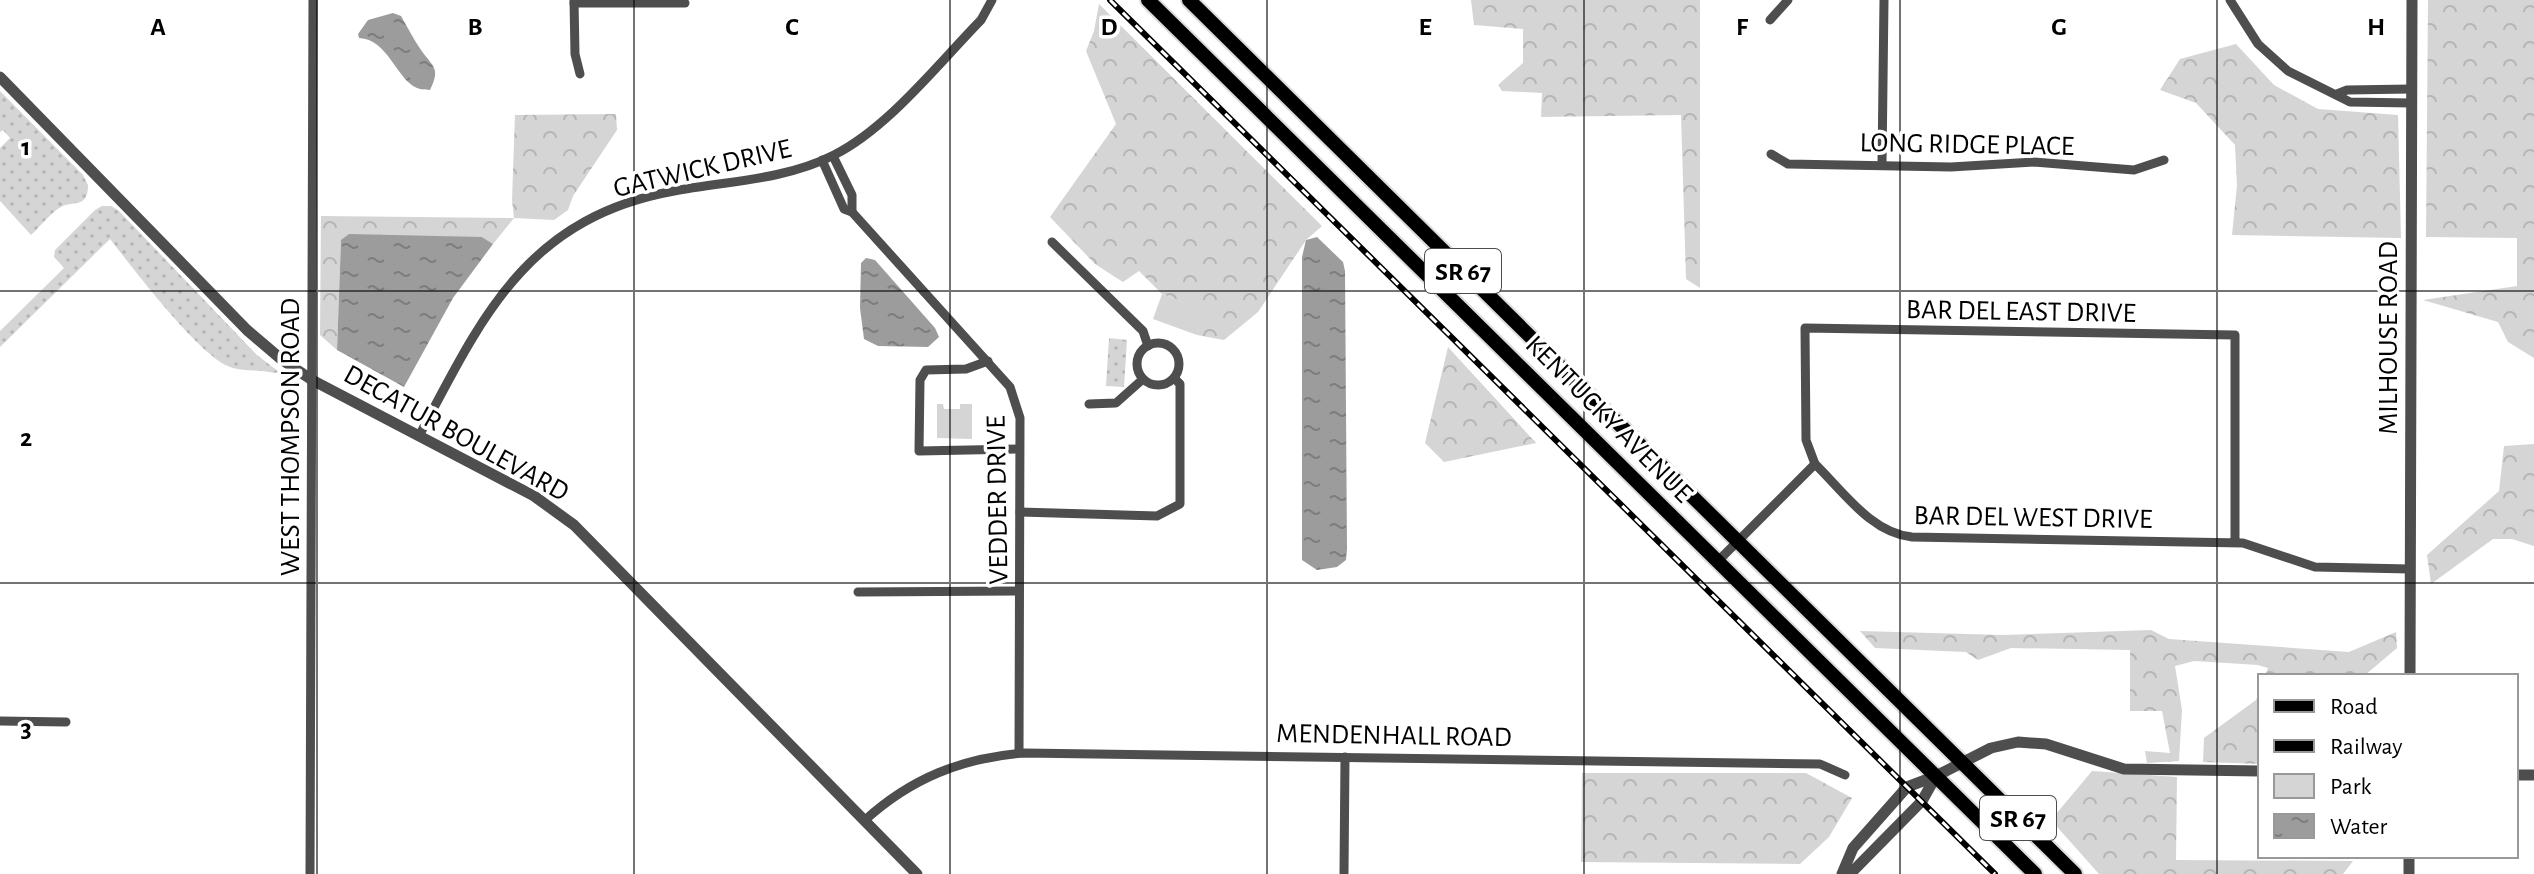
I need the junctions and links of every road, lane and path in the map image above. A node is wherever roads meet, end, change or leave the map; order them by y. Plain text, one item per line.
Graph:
1 (313, 0) edge
2 (992, 0) edge
3 (1148, 0) edge
4 (1189, 0) edge
5 (1788, 0) edge
6 (1884, 0) edge
7 (2230, 0) edge
8 (2412, 0) edge
9 (574, 1) edge
10 (685, 3) dead end
11 (1770, 20) dead end
12 (580, 74) dead end
13 (0, 77) edge
14 (2411, 89) junction
15 (2337, 94) junction
16 (2411, 103) junction
17 (1771, 154) dead end
18 (833, 156) junction
19 (822, 160) junction
20 (2164, 160) dead end
21 (1882, 164) junction
22 (852, 212) junction
23 (1052, 242) dead end
24 (1148, 346) junction
25 (988, 361) junction
26 (1174, 378) junction
27 (1143, 379) junction
28 (312, 380) junction
29 (1089, 404) dead end
30 (419, 436) junction
31 (1019, 449) junction
32 (1815, 464) junction
33 (1020, 512) junction
34 (1737, 542) junction
35 (2235, 542) junction
36 (1718, 561) junction
37 (2410, 569) junction
38 (1019, 591) junction
39 (858, 592) dead end
40 (2410, 674) edge
41 (0, 721) edge
42 (66, 722) dead end
43 (1019, 753) junction
44 (1345, 757) junction
45 (1961, 762) junction
46 (2258, 771) edge
47 (1845, 775) dead end
48 (1936, 776) junction
49 (864, 821) junction
50 (310, 874) edge
51 (917, 874) edge
52 (1344, 874) edge
53 (1842, 874) edge
54 (1850, 874) edge
55 (2035, 874) edge
56 (2075, 874) edge

1 - 28 street, WEST THOMPSON ROAD
2 - 18 street, GATWICK DRIVE
3 - 36 main road, KENTUCKY AVENUE / SR 67
4 - 34 main road, KENTUCKY AVENUE / SR 67
5 - 11 street
6 - 21 street
7 - 15 street
8 - 14 street, MILHOUSE ROAD
9 - 10 street
9 - 12 street
13 - 28 street, DECATUR BOULEVARD
14 - 15 street
14 - 16 street, MILHOUSE ROAD
15 - 16 street
16 - 37 street, MILHOUSE ROAD
17 - 21 street, LONG RIDGE PLACE
18 - 19 street, GATWICK DRIVE
18 - 22 street, VEDDER DRIVE
19 - 22 street, VEDDER DRIVE
19 - 30 street, GATWICK DRIVE
20 - 21 street, LONG RIDGE PLACE
22 - 25 street, VEDDER DRIVE
23 - 24 street
24 - 26 street
24 - 27 street
25 - 31 street, VEDDER DRIVE
25 - 31 street
26 - 27 street
26 - 33 street
27 - 29 street
28 - 30 street, DECATUR BOULEVARD
28 - 50 street, WEST THOMPSON ROAD
30 - 49 street, DECATUR BOULEVARD
31 - 33 street, VEDDER DRIVE
32 - 34 street
32 - 35 street, BAR DEL WEST DRIVE
32 - 35 street, BAR DEL EAST DRIVE
33 - 38 street, VEDDER DRIVE
34 - 36 street
34 - 45 main road, KENTUCKY AVENUE / SR 67
35 - 37 street, BAR DEL WEST DRIVE
36 - 48 main road, KENTUCKY AVENUE / SR 67
37 - 40 street, MILHOUSE ROAD
38 - 39 street
38 - 43 street, VEDDER DRIVE
41 - 42 street
43 - 44 street, MENDENHALL ROAD
43 - 49 street, MENDENHALL ROAD
44 - 47 street, MENDENHALL ROAD
44 - 52 street
45 - 46 street
45 - 48 street
45 - 56 main road, KENTUCKY AVENUE / SR 67
48 - 53 street
48 - 54 street
48 - 55 main road, KENTUCKY AVENUE / SR 67
49 - 51 street, DECATUR BOULEVARD

